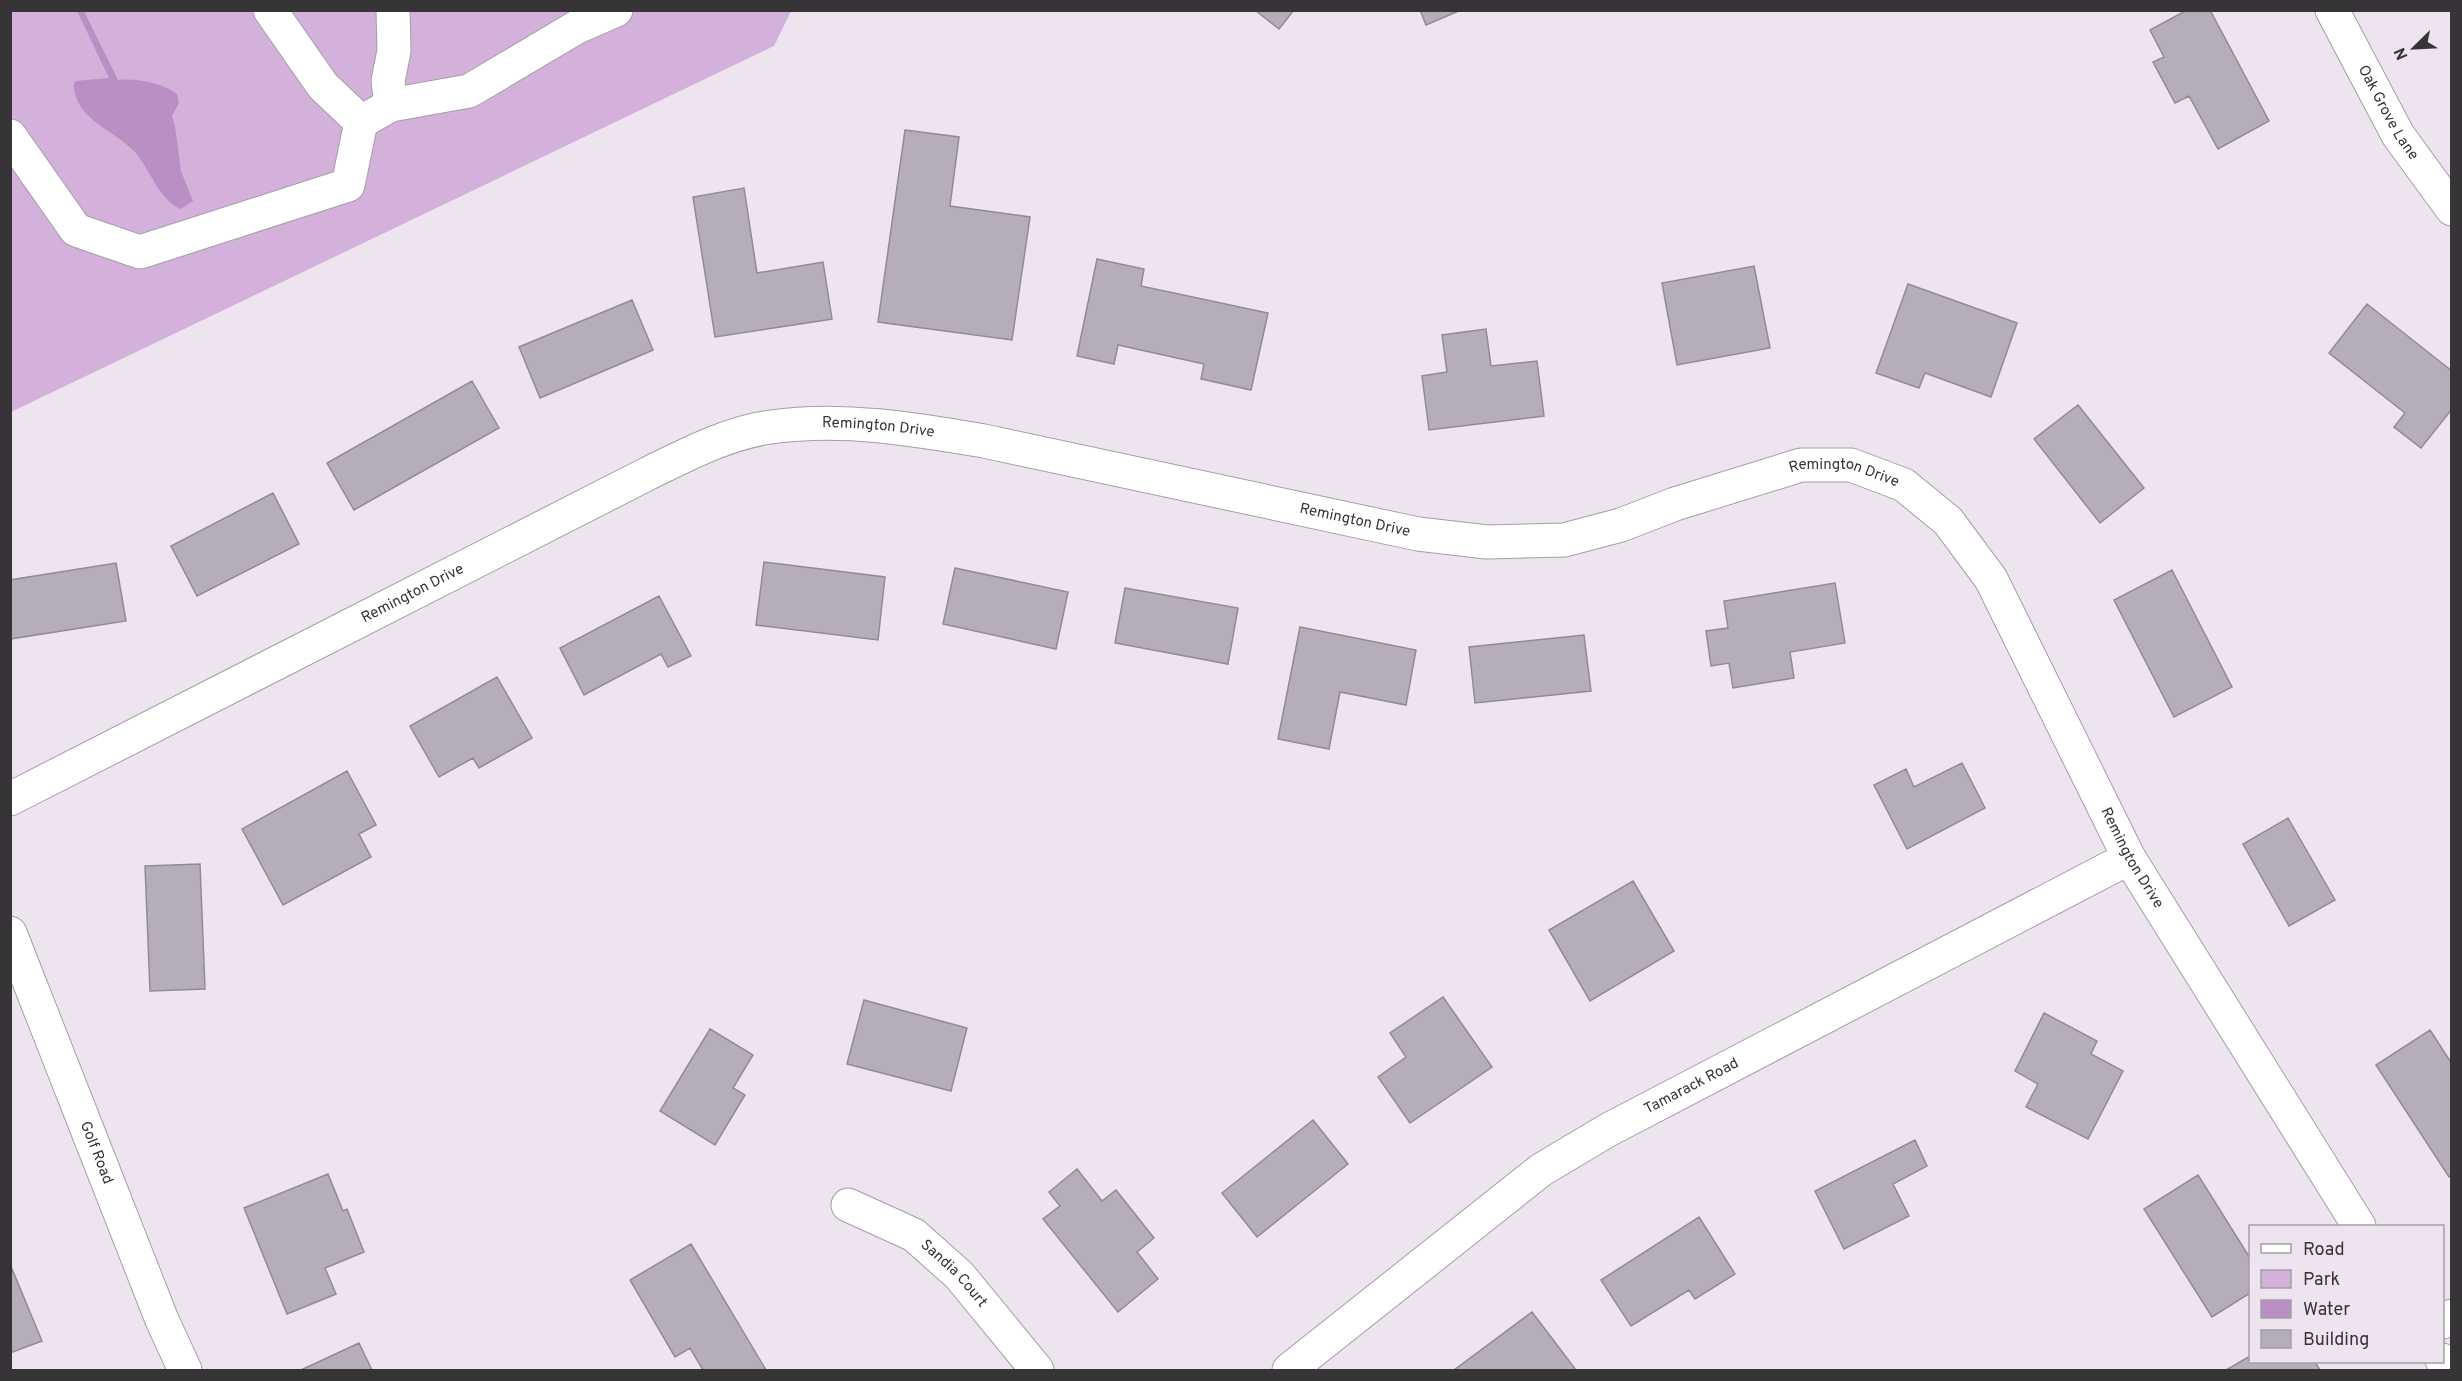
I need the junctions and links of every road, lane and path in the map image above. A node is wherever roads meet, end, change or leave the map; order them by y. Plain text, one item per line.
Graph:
1 (270, 10) edge
2 (393, 10) edge
3 (616, 10) edge
4 (2332, 10) edge
5 (392, 105) junction
6 (361, 122) junction
7 (10, 136) edge
8 (2451, 209) edge
9 (10, 799) edge
10 (2129, 858) junction
11 (10, 933) edge
12 (848, 1205) dead end
13 (2358, 1225) edge
14 (185, 1371) edge
15 (1037, 1371) edge
16 (1289, 1371) edge

1 - 6 street
2 - 5 street
3 - 5 street
4 - 8 street, Oak Grove Lane
5 - 6 street
6 - 7 street
9 - 10 street, Remington Drive
10 - 13 street, Remington Drive
10 - 16 street, Tamarack Road
11 - 14 street, Golf Road
12 - 15 street, Sandia Court

